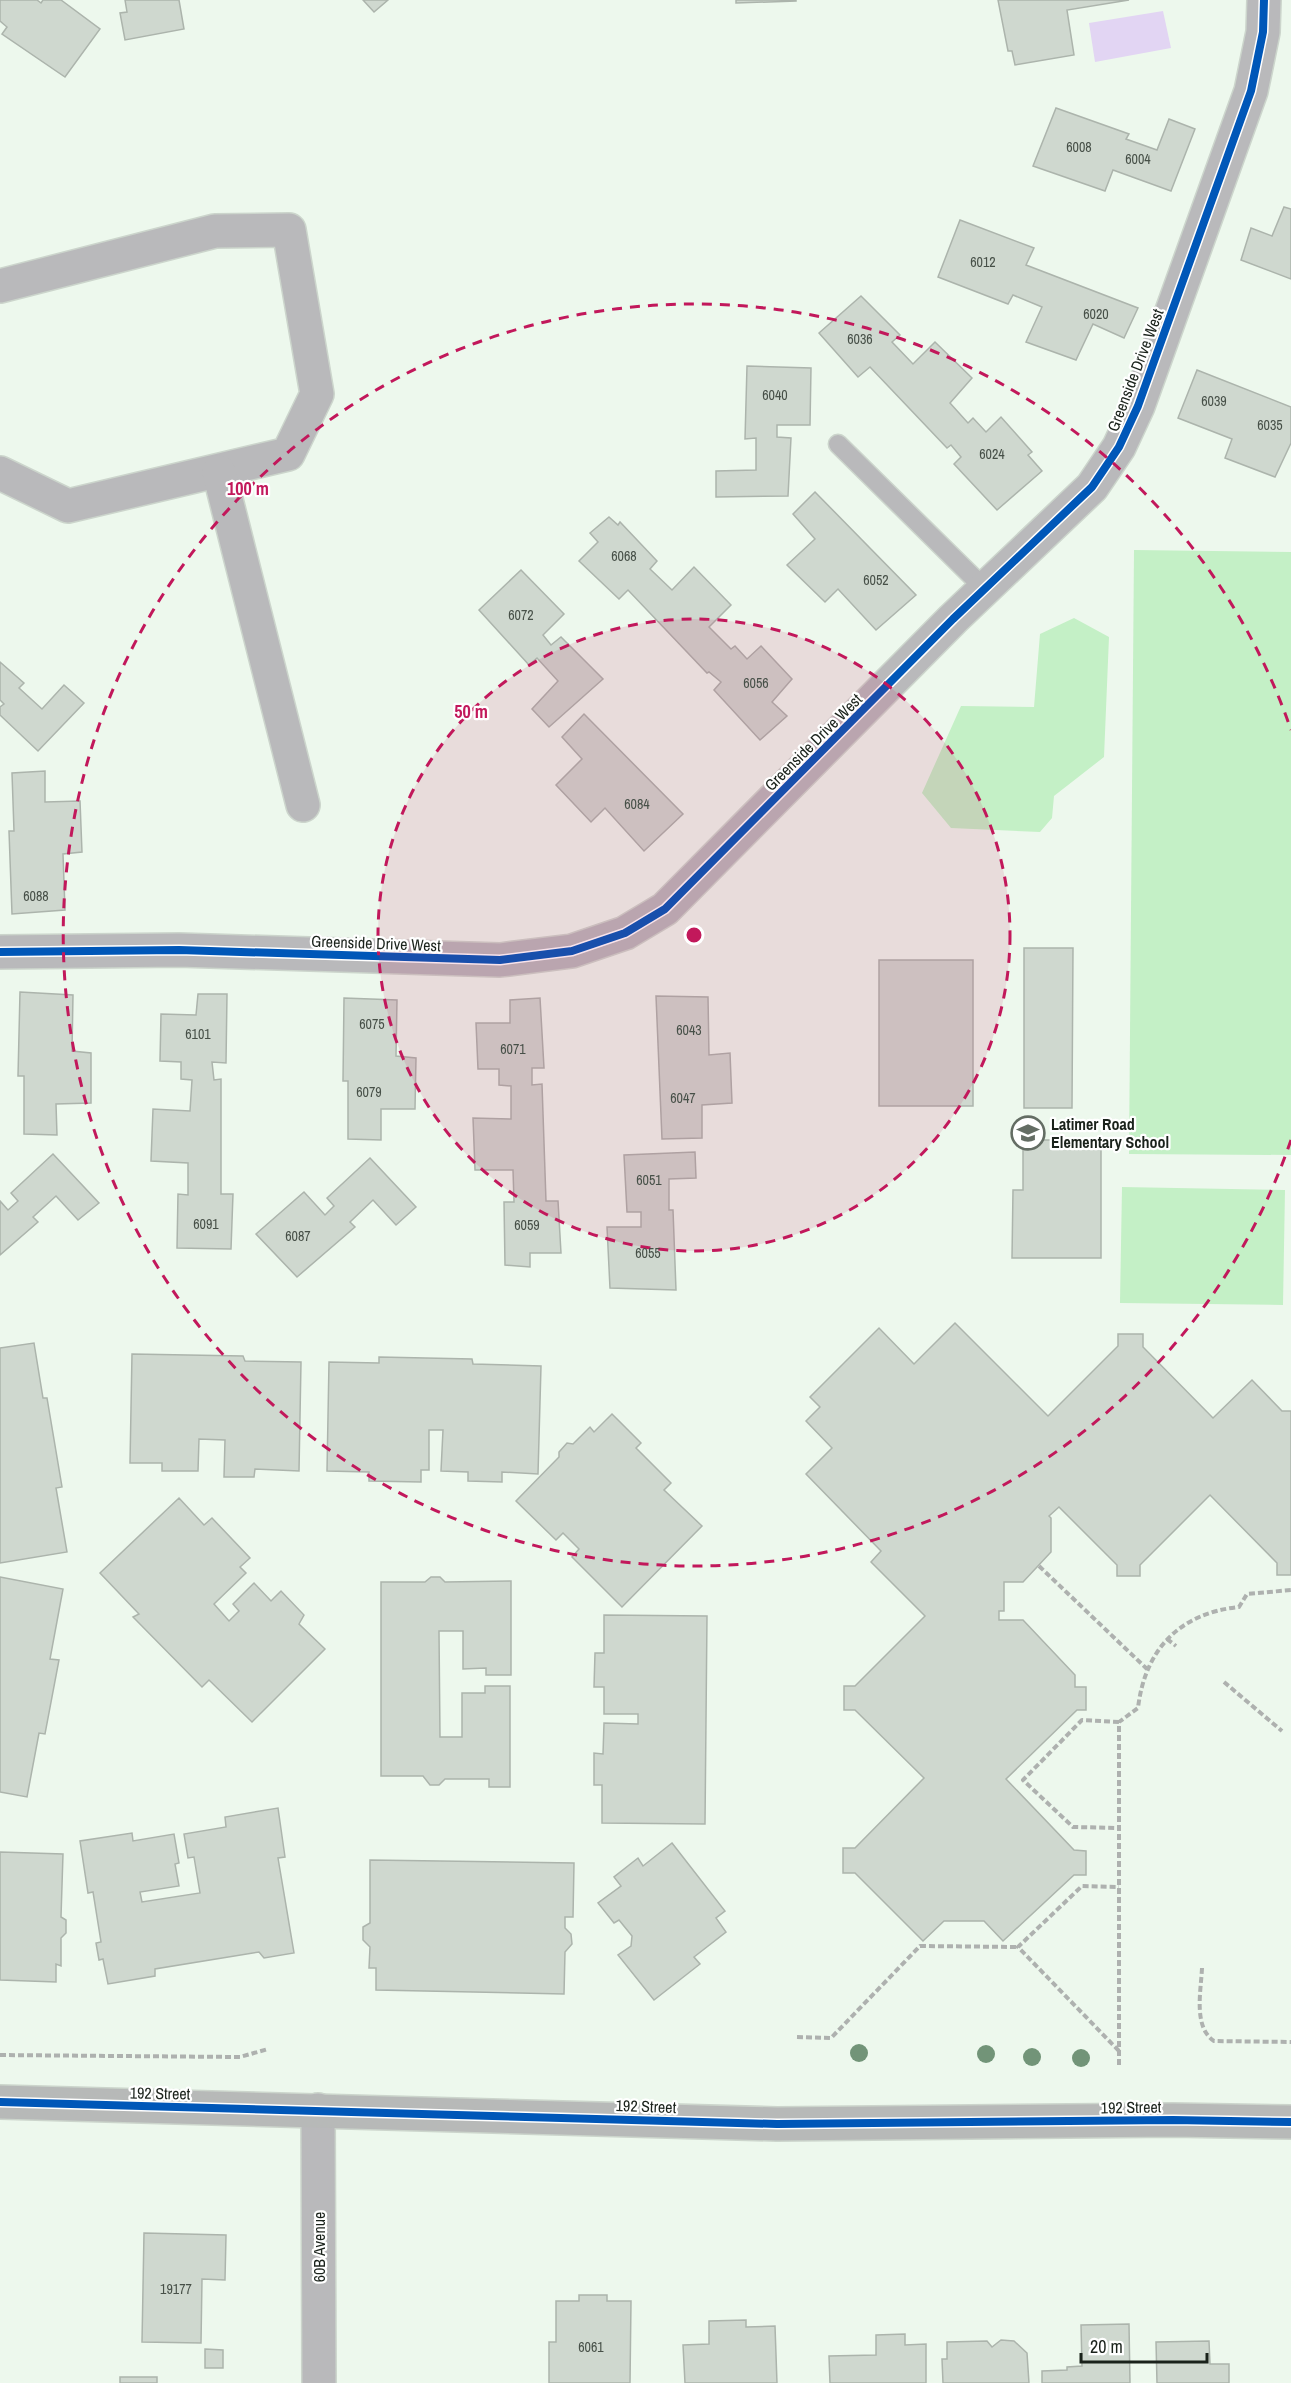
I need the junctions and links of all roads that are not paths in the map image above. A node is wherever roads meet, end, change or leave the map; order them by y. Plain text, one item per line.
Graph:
1 (1264, 0) edge
2 (0, 286) edge
3 (838, 444) dead end
4 (219, 472) junction
5 (0, 473) edge
6 (985, 589) junction
7 (303, 805) dead end
8 (0, 952) edge
9 (0, 2103) edge
10 (318, 2110) junction
11 (1291, 2122) edge
12 (319, 2383) edge

1 - 6 street, Greenside Drive West
2 - 4 street
3 - 6 lane
4 - 5 street
4 - 7 street
6 - 8 street, Greenside Drive West
9 - 10 main road, 192 Street
10 - 11 main road, 192 Street
10 - 12 street, 60B Avenue

